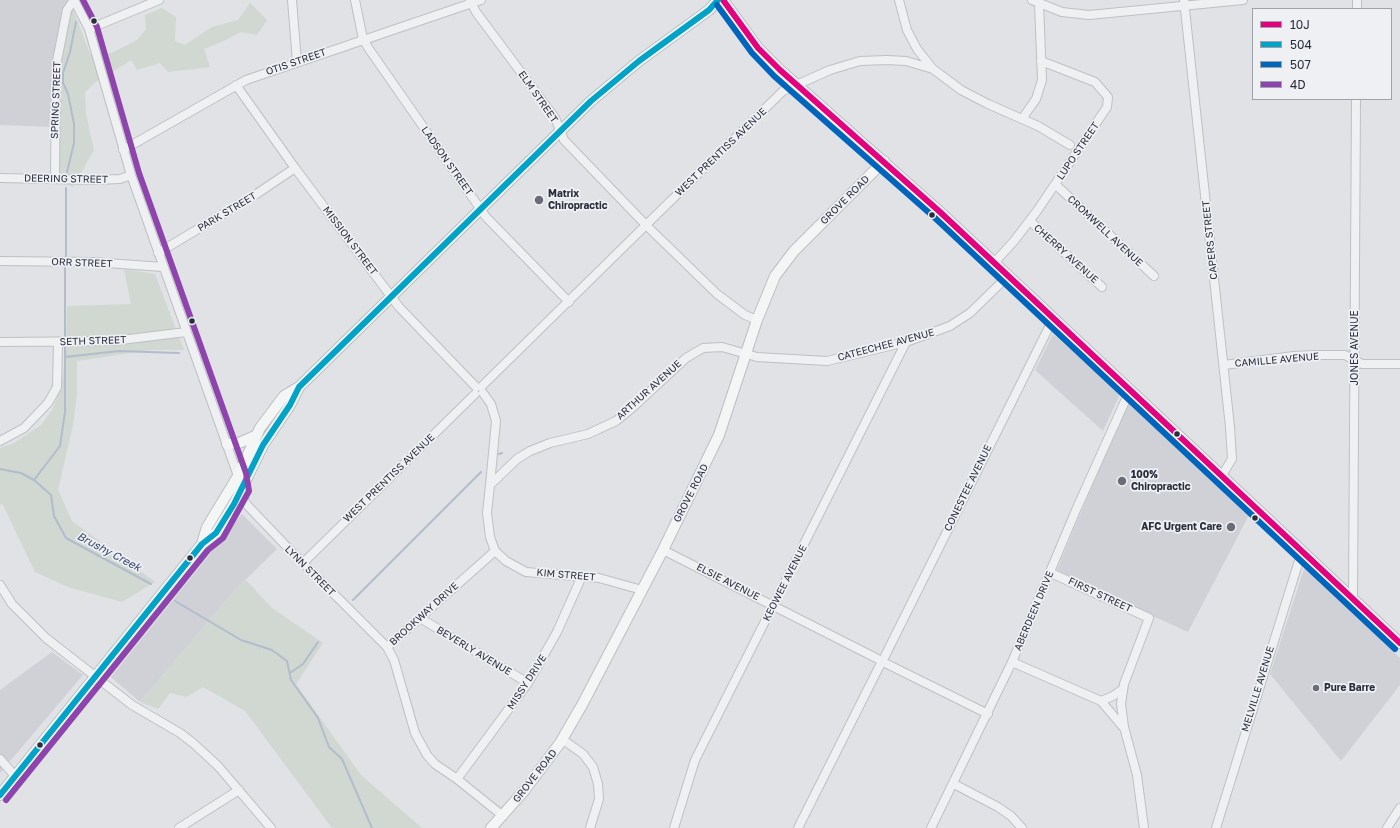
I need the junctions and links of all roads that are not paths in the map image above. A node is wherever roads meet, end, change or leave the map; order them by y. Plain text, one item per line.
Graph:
1 (74, 0) edge
2 (159, 0) edge
3 (292, 0) edge
4 (355, 0) edge
5 (481, 0) edge
6 (718, 0) edge
7 (723, 0) edge
8 (899, 0) edge
9 (1243, 0) edge
10 (471, 2) edge
11 (1035, 2) edge
12 (1185, 3) edge
13 (89, 29) junction
14 (364, 39) junction
15 (1042, 61) junction
16 (297, 62) junction
17 (933, 69) junction
18 (796, 84) junction
19 (236, 85) junction
20 (1356, 100) edge
21 (1022, 119) junction
22 (560, 130) junction
23 (1070, 145) dead end
24 (123, 150) junction
25 (884, 161) junction
26 (295, 168) junction
27 (131, 175) junction
28 (0, 178) edge
29 (55, 179) junction
30 (1056, 185) junction
31 (480, 209) junction
32 (1030, 221) junction
33 (646, 225) junction
34 (158, 253) junction
35 (0, 261) edge
36 (994, 263) junction
37 (163, 267) junction
38 (1008, 276) junction
39 (1154, 276) dead end
40 (1102, 287) dead end
41 (392, 295) junction
42 (569, 302) junction
43 (1053, 319) junction
44 (757, 320) junction
45 (186, 332) junction
46 (0, 342) edge
47 (906, 342) junction
48 (58, 343) junction
49 (746, 353) junction
50 (1354, 360) junction
51 (1400, 364) edge
52 (1224, 365) junction
53 (299, 387) junction
54 (479, 390) junction
55 (1130, 390) junction
56 (257, 435) junction
57 (0, 441) edge
58 (226, 444) junction
59 (238, 476) junction
60 (1221, 477) junction
61 (490, 485) junction
62 (241, 490) junction
63 (202, 544) junction
64 (663, 550) junction
65 (495, 551) junction
66 (1302, 551) junction
67 (303, 563) junction
68 (1051, 573) junction
69 (582, 576) junction
70 (0, 585) edge
71 (642, 590) junction
72 (1353, 598) junction
73 (774, 605) junction
74 (420, 618) junction
75 (1400, 643) edge
76 (387, 647) junction
77 (882, 661) junction
78 (1012, 662) junction
79 (96, 676) junction
80 (528, 683) junction
81 (1123, 689) junction
82 (1101, 701) junction
83 (988, 714) junction
84 (1124, 728) junction
85 (562, 739) junction
86 (0, 758) edge
87 (15, 776) junction
88 (458, 779) junction
89 (954, 784) junction
90 (240, 790) junction
91 (0, 795) edge
92 (1400, 808) edge
93 (503, 816) junction
94 (179, 828) edge
95 (271, 828) edge
96 (491, 828) edge
97 (590, 828) edge
98 (674, 828) edge
99 (798, 828) edge
100 (931, 828) edge
101 (1022, 828) edge
102 (1144, 828) edge
103 (1216, 828) edge
104 (1387, 828) edge

1 - 13 street, LYNN STREET
1 - 29 street, SPRING STREET
2 - 13 street
3 - 16 street
4 - 14 street, LADSON STREET
5 - 10 street, OTIS STREET
6 - 22 main road
7 - 18 main road
8 - 17 street
9 - 12 street
10 - 14 street, OTIS STREET
10 - 22 street, ELM STREET
11 - 12 street
11 - 15 street
12 - 52 street, CAPERS STREET
13 - 24 street, LYNN STREET
14 - 16 street, OTIS STREET
14 - 31 street, LADSON STREET
15 - 21 street
15 - 30 street, LUPO STREET
16 - 19 street, OTIS STREET
17 - 18 street, WEST PRENTISS AVENUE
17 - 21 street
18 - 25 main road
18 - 33 street, WEST PRENTISS AVENUE
19 - 24 street, OTIS STREET
19 - 26 street, MISSION STREET
20 - 50 street, JONES AVENUE
21 - 23 street
22 - 31 main road
22 - 33 street, ELM STREET
24 - 27 street, LYNN STREET
25 - 36 main road
25 - 44 main road, GROVE ROAD
26 - 34 street, PARK STREET
26 - 41 street, MISSION STREET
27 - 29 street, DEERING STREET
27 - 34 street, LYNN STREET
28 - 29 street, DEERING STREET
30 - 32 street, LUPO STREET
30 - 39 street, CROMWELL AVENUE
31 - 41 main road
31 - 42 street, LADSON STREET
32 - 36 street, LUPO STREET
32 - 40 street, CHERRY AVENUE
33 - 42 street, WEST PRENTISS AVENUE
33 - 44 street, ELM STREET
34 - 37 street, LYNN STREET
35 - 37 street, ORR STREET
36 - 38 main road
37 - 45 street, LYNN STREET
38 - 43 main road
38 - 47 street, CATEECHEE AVENUE
41 - 53 main road
41 - 54 street, MISSION STREET
42 - 54 street, WEST PRENTISS AVENUE
43 - 55 main road
43 - 77 street, CONESTEE AVENUE
44 - 49 main road, GROVE ROAD
45 - 48 street, SETH STREET
45 - 58 street, LYNN STREET
46 - 48 street, SETH STREET
47 - 49 street, CATEECHEE AVENUE
47 - 73 street, KEOWEE AVENUE
48 - 57 street
49 - 61 street, ARTHUR AVENUE
49 - 64 main road, GROVE ROAD
50 - 51 street, CAMILLE AVENUE
50 - 52 street, CAMILLE AVENUE
50 - 72 street, JONES AVENUE
52 - 60 street, CAPERS STREET
53 - 56 main road
53 - 62 main road
54 - 61 street, MISSION STREET
54 - 67 street, WEST PRENTISS AVENUE
55 - 60 main road
55 - 68 street, ABERDEEN DRIVE
56 - 58 main road
56 - 59 main road
58 - 59 street, LYNN STREET
59 - 62 street, LYNN STREET
59 - 63 main road
60 - 66 main road
61 - 65 street
62 - 63 main road
62 - 67 street, LYNN STREET
63 - 79 main road
64 - 71 main road, GROVE ROAD
64 - 73 street, ELSIE AVENUE
65 - 69 street, KIM STREET
65 - 74 street, BROOKWAY DRIVE
66 - 72 main road
66 - 103 street, MELVILLE AVENUE
67 - 76 street, LYNN STREET
68 - 78 street, ABERDEEN DRIVE
68 - 81 street, FIRST STREET
69 - 71 street, KIM STREET
69 - 80 street, MISSY DRIVE
70 - 79 street
71 - 85 main road, GROVE ROAD
72 - 75 main road
73 - 77 street, ELSIE AVENUE
73 - 98 street, KEOWEE AVENUE
74 - 76 street, BROOKWAY DRIVE
74 - 80 street, BEVERLY AVENUE
76 - 88 street, BROOKWAY DRIVE
77 - 83 street, ELSIE AVENUE
77 - 99 street, CONESTEE AVENUE
78 - 82 street
78 - 83 street, ABERDEEN DRIVE
79 - 87 main road
79 - 90 street
80 - 88 street, MISSY DRIVE
81 - 82 street
81 - 84 street
82 - 84 street
83 - 89 street, ABERDEEN DRIVE
84 - 102 street
85 - 93 main road, GROVE ROAD
85 - 97 street
86 - 87 street
87 - 91 main road
88 - 93 street, BROOKWAY DRIVE
89 - 100 street, ABERDEEN DRIVE
89 - 101 street
90 - 94 street
90 - 95 street
92 - 104 street
93 - 96 main road, GROVE ROAD

